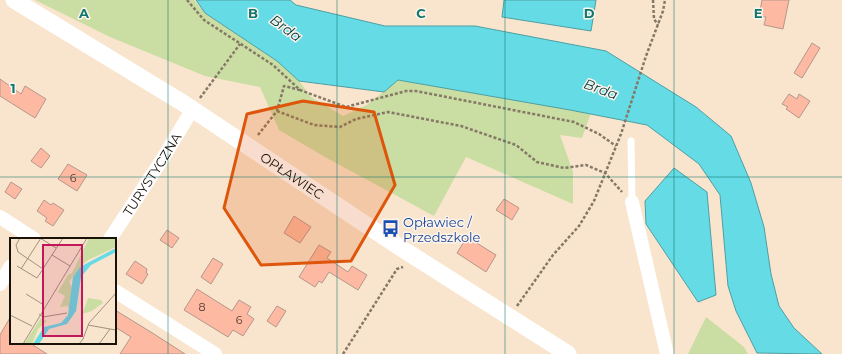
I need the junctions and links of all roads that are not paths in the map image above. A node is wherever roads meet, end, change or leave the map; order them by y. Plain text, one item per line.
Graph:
1 (14, 0) edge
2 (192, 110) junction
3 (631, 141) dead end
4 (632, 202) joint
5 (0, 217) edge
6 (31, 238) edge
7 (111, 238) edge
8 (10, 268) edge
9 (0, 284) edge
10 (116, 292) edge
11 (551, 349) edge
12 (215, 354) edge
13 (568, 354) edge
14 (667, 354) edge

1 - 2 street, OPŁAWIEC
2 - 7 street, TURYSTYCZNA
2 - 11 street, OPŁAWIEC
3 - 4 lane
4 - 14 street
5 - 6 street
8 - 9 street
10 - 12 street
11 - 13 street, OPŁAWIEC

